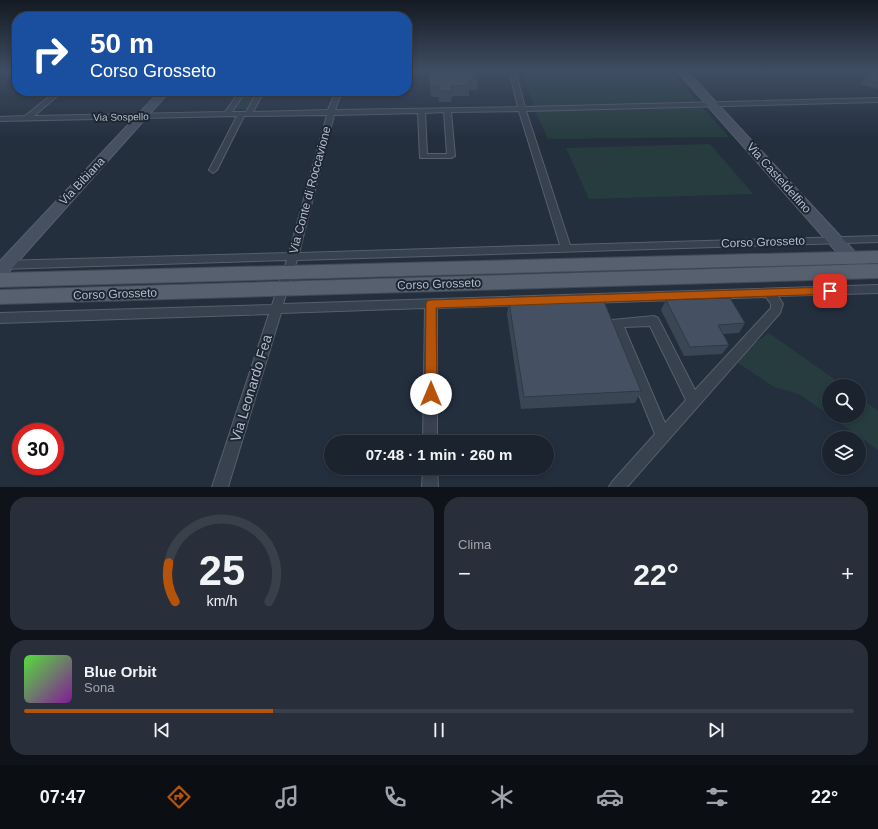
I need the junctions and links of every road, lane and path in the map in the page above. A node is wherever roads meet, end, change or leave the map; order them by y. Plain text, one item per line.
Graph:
1 (518, 93) edge
2 (702, 93) edge
3 (54, 96) edge
4 (160, 96) edge
5 (240, 96) edge
6 (258, 96) edge
7 (337, 96) edge
8 (878, 100) edge
9 (714, 105) junction
10 (522, 108) junction
11 (421, 110) junction
12 (447, 110) junction
13 (331, 112) junction
14 (245, 114) junction
15 (227, 115) junction
16 (142, 116) junction
17 (27, 118) junction
18 (0, 119) edge
19 (213, 170) dead end
20 (878, 239) edge
21 (836, 240) junction
22 (566, 248) junction
23 (293, 256) junction
24 (878, 257) edge
25 (851, 258) junction
26 (1, 270) edge
27 (871, 271) edge
28 (284, 281) junction
29 (877, 291) edge
30 (769, 292) junction
31 (0, 297) edge
32 (431, 304) junction
33 (276, 308) junction
34 (0, 318) edge
35 (694, 402) junction
36 (430, 435) edge
37 (663, 435) junction
38 (430, 475) edge
39 (220, 487) edge
40 (430, 487) edge
41 (617, 487) edge

1 - 10 street
2 - 9 street, Via Casteldelfino
3 - 17 street
4 - 16 street, Via Bibiana
5 - 15 street
6 - 14 street
7 - 13 street, Via Conte di Roccavione
8 - 9 street, Via Sospello
9 - 10 street, Via Sospello
9 - 21 street, Via Casteldelfino
10 - 12 street, Via Sospello
10 - 22 street
11 - 12 street, Via Sospello
11 - 12 street
11 - 13 street, Via Sospello
13 - 14 street, Via Sospello
13 - 23 street, Via Conte di Roccavione
14 - 15 street, Via Sospello
14 - 19 street
15 - 16 street, Via Sospello
16 - 17 street, Via Sospello
16 - 26 street, Via Bibiana
17 - 18 street, Via Sospello
20 - 21 street, Corso Grosseto
21 - 22 street, Corso Grosseto
21 - 25 street, Via Casteldelfino
22 - 23 street, Corso Grosseto
23 - 26 street, Corso Grosseto
23 - 28 street, Via Conte di Roccavione
24 - 25 main road, Corso Grosseto
25 - 27 street, Via Casteldelfino
25 - 28 main road, Corso Grosseto
26 - 28 main road, Corso Grosseto
27 - 28 main road, Corso Grosseto
27 - 29 street, Via Casteldelfino
28 - 31 main road, Corso Grosseto
28 - 33 street, Via Leonardo Fea
29 - 30 street, Corso Grosseto
30 - 32 street, Corso Grosseto
30 - 35 street
32 - 33 street, Corso Grosseto
32 - 36 street
33 - 34 street, Corso Grosseto
33 - 39 street, Via Leonardo Fea
35 - 37 street
35 - 37 street
37 - 41 street
38 - 40 street

